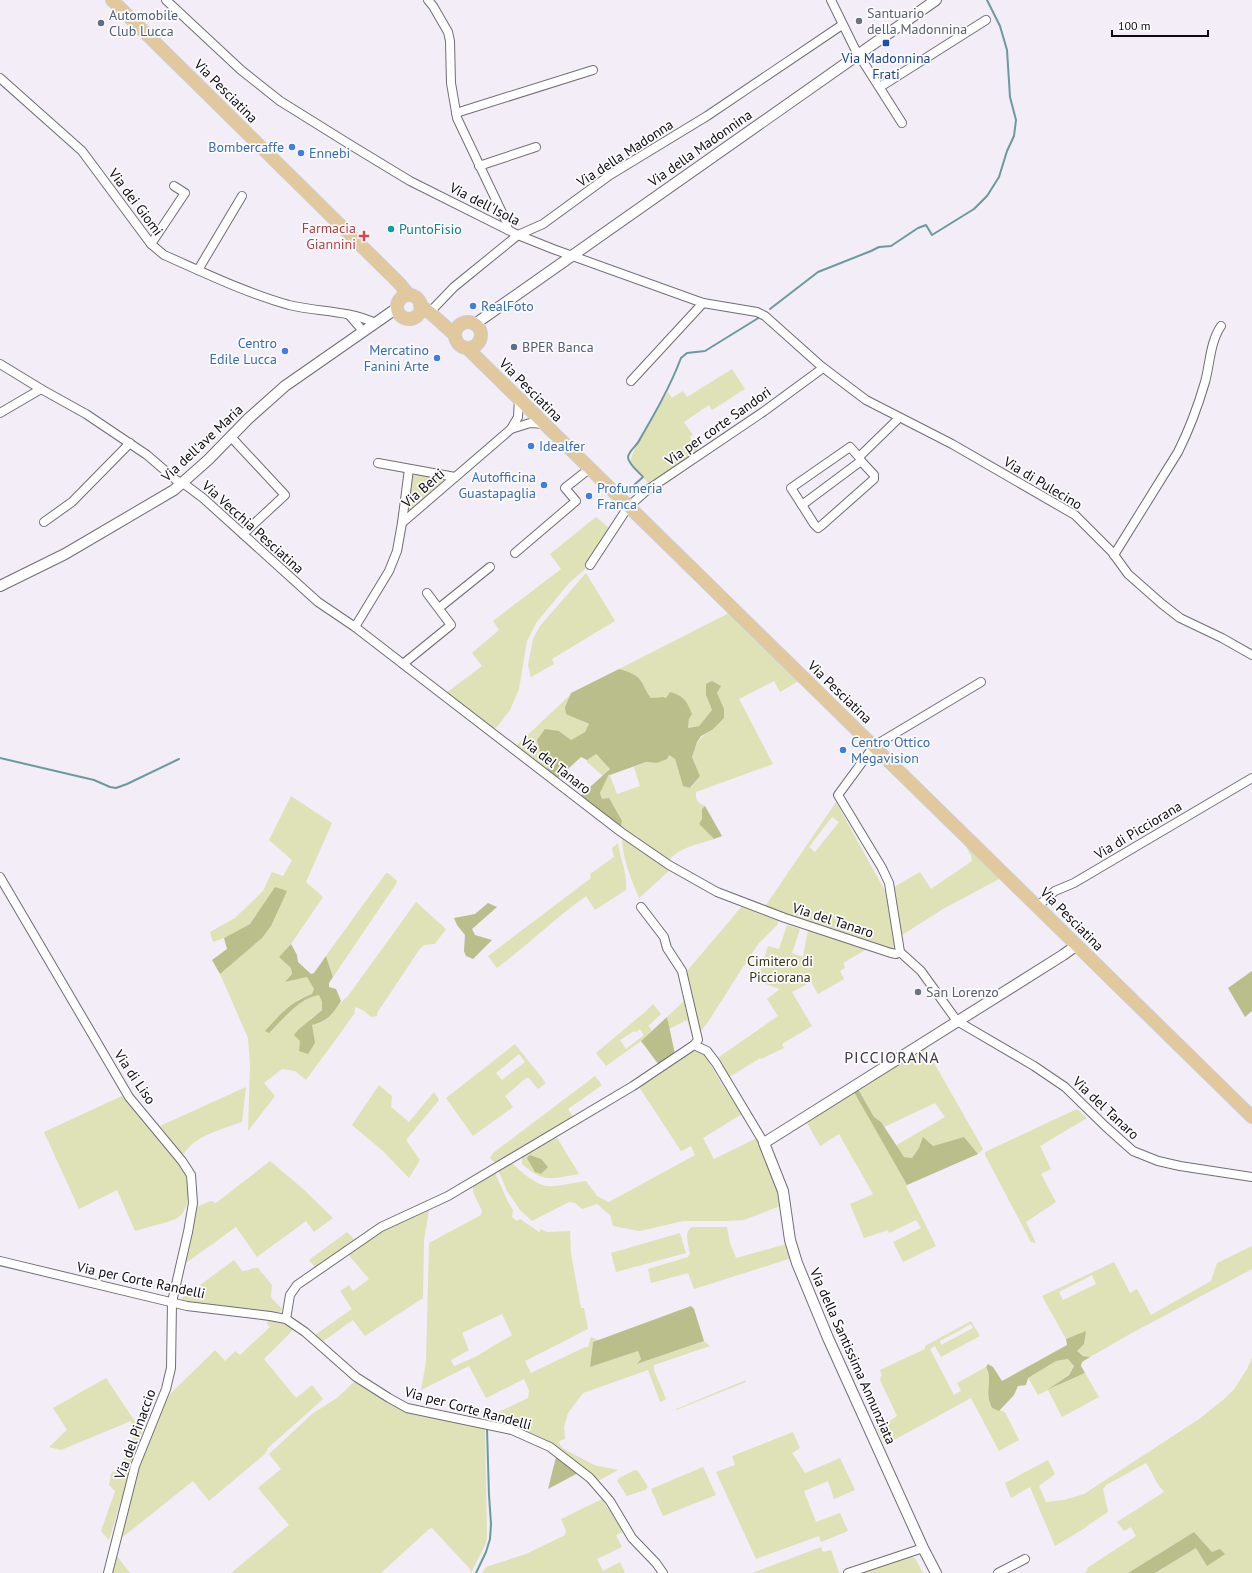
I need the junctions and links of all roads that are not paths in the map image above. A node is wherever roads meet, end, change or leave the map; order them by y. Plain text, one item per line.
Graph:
1 (112, 0) edge
2 (166, 0) edge
3 (428, 0) edge
4 (831, 0) edge
5 (936, 0) edge
6 (986, 20) dead end
7 (842, 25) junction
8 (859, 53) junction
9 (593, 70) dead end
10 (0, 78) edge
11 (880, 87) junction
12 (456, 113) junction
13 (902, 123) dead end
14 (536, 147) dead end
15 (479, 166) junction
16 (174, 186) dead end
17 (242, 196) dead end
18 (508, 230) junction
19 (516, 237) junction
20 (151, 244) junction
21 (572, 256) junction
22 (198, 270) junction
23 (406, 293) junction
24 (703, 304) junction
25 (424, 310) junction
26 (395, 312) junction
27 (350, 316) junction
28 (375, 323) junction
29 (478, 324) junction
30 (1221, 326) dead end
31 (363, 331) junction
32 (453, 331) junction
33 (472, 350) junction
34 (0, 364) edge
35 (823, 368) junction
36 (631, 381) dead end
37 (41, 389) junction
38 (519, 398) junction
39 (0, 413) edge
40 (518, 417) junction
41 (531, 417) junction
42 (899, 418) junction
43 (511, 429) junction
44 (231, 437) junction
45 (130, 443) junction
46 (860, 459) junction
47 (378, 463) dead end
48 (586, 466) junction
49 (409, 469) junction
50 (455, 477) junction
51 (182, 484) junction
52 (802, 505) junction
53 (628, 507) junction
54 (44, 522) dead end
55 (402, 523) junction
56 (243, 534) junction
57 (515, 553) dead end
58 (1114, 554) junction
59 (590, 565) dead end
60 (490, 567) dead end
61 (0, 586) edge
62 (427, 593) dead end
63 (439, 608) junction
64 (355, 627) junction
65 (1252, 655) edge
66 (403, 664) junction
67 (981, 682) dead end
68 (874, 746) junction
69 (1252, 778) edge
70 (0, 877) edge
71 (1038, 906) junction
72 (640, 907) dead end
73 (1077, 945) junction
74 (900, 952) junction
75 (957, 1021) junction
76 (694, 1045) junction
77 (1252, 1117) edge
78 (764, 1143) junction
79 (1252, 1177) edge
80 (0, 1261) edge
81 (172, 1302) junction
82 (286, 1319) junction
83 (923, 1548) junction
84 (1025, 1559) dead end
85 (108, 1573) edge
86 (663, 1573) edge
87 (848, 1573) edge
88 (936, 1573) edge
89 (998, 1573) edge

1 - 23 main road, Via Pesciatina
2 - 18 street, Via dell'Isola
3 - 12 street
4 - 7 street
5 - 8 street, Via della Madonnina
6 - 11 street
7 - 8 street
7 - 19 street, Via della Madonna
8 - 11 street
8 - 21 street, Via della Madonnina
9 - 12 street
10 - 20 street, Via dei Giomi
11 - 13 street
12 - 15 street
14 - 15 street
15 - 18 street
16 - 20 street
17 - 22 street
18 - 19 street, Via dell'Isola
19 - 21 street, Via dell'Isola
19 - 25 street, Via della Madonna
20 - 22 street, Via dei Giomi
21 - 24 street, Via dell'Isola
21 - 29 street, Via della Madonnina
22 - 27 street, Via dei Giomi
23 - 25 main road, Via Pesciatina
23 - 26 main road
24 - 35 street, Via dell'Isola
24 - 36 street
25 - 26 main road
25 - 32 main road, Via Pesciatina
26 - 28 street, Via dell'ave Maria
27 - 28 street, Via dei Giomi
27 - 31 street
28 - 31 street, Via dell'ave Maria
29 - 32 main road
29 - 33 main road
30 - 58 street
31 - 44 street, Via dell'ave Maria
32 - 33 main road, Via Pesciatina
33 - 38 main road, Via Pesciatina
34 - 37 street, Via Vecchia Pesciatina
35 - 42 street, Via di Pulecino
35 - 53 street, Via per corte Sandori
37 - 39 street
37 - 45 street, Via Vecchia Pesciatina
38 - 40 street
38 - 41 main road, Via Pesciatina
40 - 41 street
40 - 43 street
41 - 43 street
41 - 48 main road, Via Pesciatina
42 - 46 street
42 - 58 street, Via di Pulecino
43 - 50 street, Via Berti
44 - 51 street, Via dell'ave Maria
44 - 56 street
45 - 51 street, Via Vecchia Pesciatina
45 - 54 street
46 - 52 street
46 - 52 street
46 - 52 street
47 - 49 street
48 - 53 main road, Via Pesciatina
48 - 57 street
49 - 50 street
49 - 55 street
50 - 55 street, Via Berti
51 - 56 street, Via Vecchia Pesciatina
51 - 61 street, Via dell'ave Maria
53 - 59 street, Via per corte Sandori
53 - 68 main road, Via Pesciatina
55 - 64 street, Via Berti
56 - 64 street, Via Vecchia Pesciatina
58 - 65 street, Via di Pulecino
60 - 63 street
62 - 63 street
63 - 66 street
64 - 66 street, Via Vecchia Pesciatina
66 - 74 street, Via del Tanaro
67 - 68 street
68 - 71 main road, Via Pesciatina
68 - 74 street
69 - 71 street, Via di Picciorana
70 - 81 street, Via di Liso
71 - 73 main road, Via Pesciatina
72 - 76 street
73 - 75 street
73 - 77 main road, Via Pesciatina
74 - 75 street, Via del Tanaro
75 - 78 street
75 - 79 street, Via del Tanaro
76 - 78 street
76 - 82 street
78 - 83 street, Via della Santissima Annunziata
80 - 81 street, Via per Corte Randelli
81 - 82 street, Via per Corte Randelli
81 - 85 street, Via del Pinaccio
82 - 86 street, Via per Corte Randelli
83 - 87 street
83 - 88 street, Via della Santissima Annunziata
84 - 89 street

